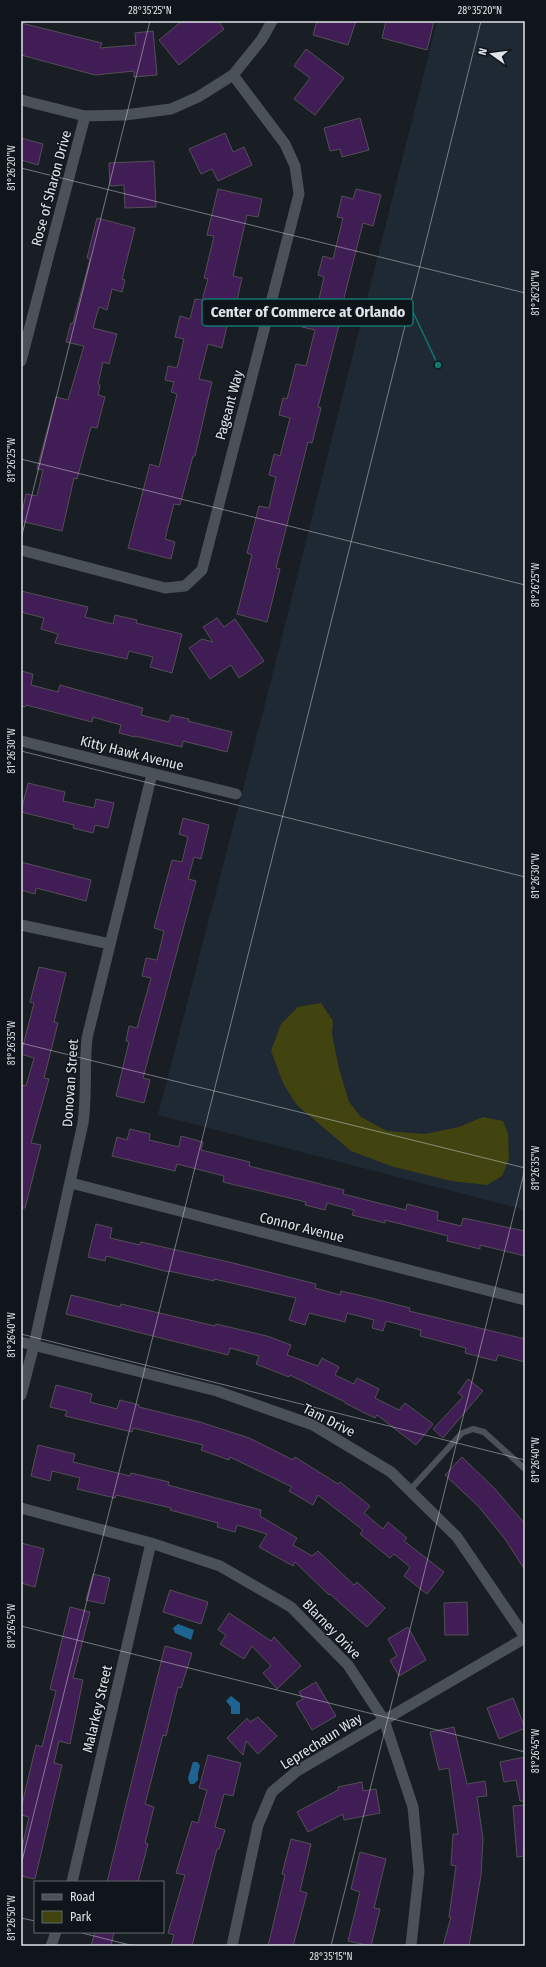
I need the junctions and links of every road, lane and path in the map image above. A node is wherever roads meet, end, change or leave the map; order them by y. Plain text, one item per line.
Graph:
1 (272, 21) edge
2 (234, 75) junction
3 (21, 100) edge
4 (85, 116) junction
5 (21, 361) edge
6 (21, 550) edge
7 (21, 741) edge
8 (152, 774) junction
9 (236, 794) dead end
10 (21, 925) edge
11 (110, 944) junction
12 (71, 1183) junction
13 (525, 1300) edge
14 (21, 1342) edge
15 (34, 1345) junction
16 (21, 1395) edge
17 (525, 1469) edge
18 (410, 1490) junction
19 (21, 1508) edge
20 (151, 1544) junction
21 (525, 1638) edge
22 (384, 1720) junction
23 (72, 1881) edge
24 (56, 1933) edge
25 (51, 1946) edge
26 (232, 1946) edge
27 (411, 1946) edge

1 - 2 street
2 - 4 street
2 - 6 street, Pageant Way
3 - 4 street
4 - 5 street, Rose of Sharon Drive
7 - 8 street, Kitty Hawk Avenue
8 - 9 street, Kitty Hawk Avenue
8 - 11 street, Donovan Street
10 - 11 street
11 - 12 street, Donovan Street
12 - 13 street, Connor Avenue
12 - 15 street, Donovan Street
14 - 15 street, Tam Drive
15 - 16 street, Donovan Street
15 - 18 street, Tam Drive
17 - 18 lane
18 - 21 street, Tam Drive
19 - 20 street, Blarney Drive
20 - 22 street, Blarney Drive
20 - 23 street, Malarkey Street
21 - 22 street, Leprechaun Way
22 - 26 street, Leprechaun Way
22 - 27 street, Blarney Drive
24 - 25 street

